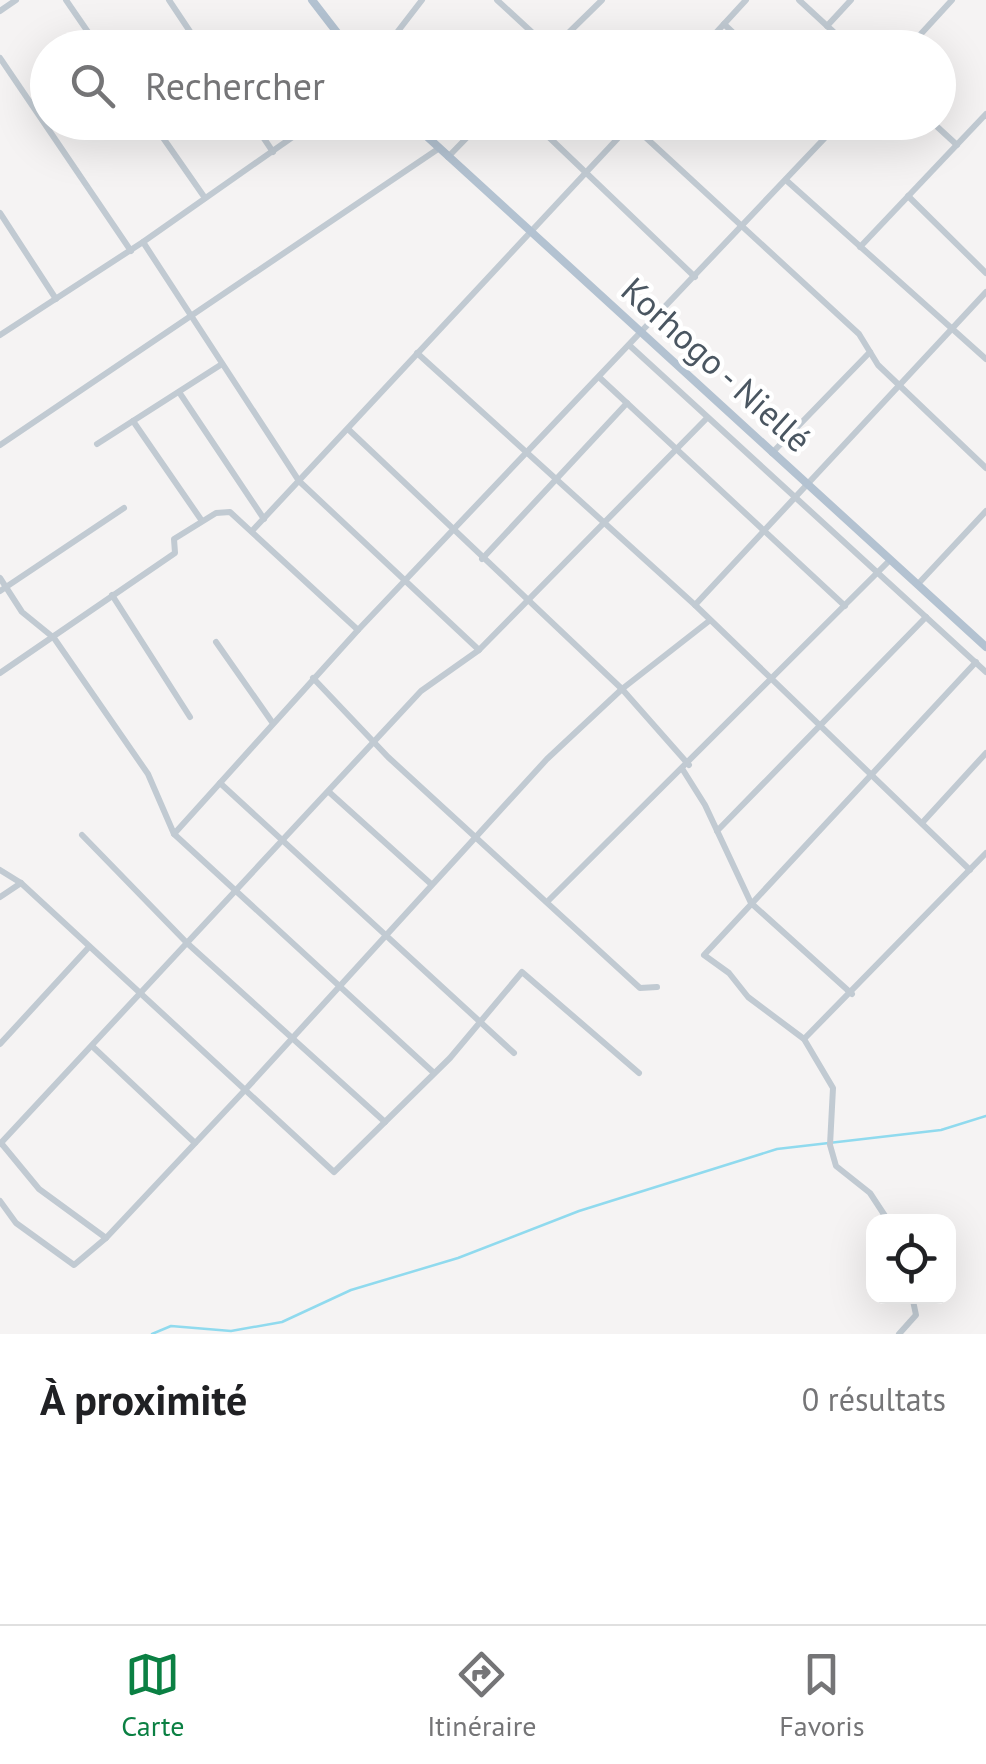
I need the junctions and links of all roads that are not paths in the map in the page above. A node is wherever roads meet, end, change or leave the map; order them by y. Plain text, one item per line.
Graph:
1 (16, 0) edge
2 (66, 0) edge
3 (169, 0) edge
4 (312, 0) edge
5 (422, 0) edge
6 (497, 0) edge
7 (602, 0) edge
8 (746, 0) edge
9 (800, 0) edge
10 (851, 0) edge
11 (952, 0) edge
12 (0, 11) edge
13 (724, 24) junction
14 (827, 26) junction
15 (87, 30) edge
16 (190, 30) edge
17 (335, 30) edge
18 (400, 30) edge
19 (531, 30) edge
20 (570, 30) edge
21 (718, 30) edge
22 (730, 30) edge
23 (831, 30) edge
24 (924, 30) edge
25 (0, 58) edge
26 (30, 102) edge
27 (986, 114) edge
28 (56, 140) edge
29 (165, 140) edge
30 (265, 140) edge
31 (289, 140) edge
32 (429, 140) edge
33 (465, 140) edge
34 (551, 140) edge
35 (615, 140) edge
36 (649, 140) edge
37 (821, 140) edge
38 (951, 140) edge
39 (956, 145) junction
40 (438, 149) junction
41 (273, 152) junction
42 (448, 158) junction
43 (584, 173) junction
44 (786, 181) junction
45 (908, 196) junction
46 (205, 198) junction
47 (0, 213) edge
48 (742, 226) junction
49 (526, 232) junction
50 (144, 242) junction
51 (860, 247) junction
52 (131, 251) junction
53 (986, 273) edge
54 (695, 277) junction
55 (986, 292) edge
56 (56, 299) junction
57 (192, 318) junction
58 (953, 328) junction
59 (641, 334) junction
60 (0, 336) edge
61 (629, 345) junction
62 (870, 352) junction
63 (418, 353) junction
64 (986, 359) edge
65 (222, 364) junction
66 (600, 378) junction
67 (899, 385) junction
68 (179, 392) junction
69 (627, 402) junction
70 (707, 418) junction
71 (134, 421) junction
72 (348, 429) junction
73 (97, 444) dead end
74 (0, 445) edge
75 (677, 448) junction
76 (528, 452) junction
77 (772, 453) junction
78 (986, 468) edge
79 (556, 478) junction
80 (299, 481) junction
81 (808, 485) junction
82 (796, 497) junction
83 (124, 508) dead end
84 (986, 511) edge
85 (264, 519) junction
86 (202, 521) junction
87 (604, 522) junction
88 (765, 530) junction
89 (252, 531) junction
90 (455, 532) junction
91 (482, 558) junction
92 (890, 561) junction
93 (879, 571) junction
94 (0, 578) edge
95 (405, 583) junction
96 (918, 584) junction
97 (2, 590) edge
98 (112, 595) junction
99 (527, 603) junction
100 (695, 605) junction
101 (845, 606) junction
102 (926, 616) junction
103 (709, 621) junction
104 (358, 630) junction
105 (54, 638) junction
106 (216, 642) dead end
107 (986, 646) edge
108 (479, 650) junction
109 (976, 662) junction
110 (986, 672) edge
111 (0, 673) edge
112 (314, 678) junction
113 (772, 681) junction
114 (622, 690) junction
115 (190, 717) dead end
116 (272, 722) junction
117 (822, 727) junction
118 (376, 742) junction
119 (986, 753) edge
120 (686, 767) junction
121 (872, 772) junction
122 (220, 783) junction
123 (329, 792) junction
124 (922, 823) junction
125 (716, 831) junction
126 (174, 834) junction
127 (476, 834) junction
128 (82, 836) dead end
129 (282, 842) junction
130 (986, 853) edge
131 (0, 870) edge
132 (970, 870) junction
133 (21, 884) junction
134 (431, 884) junction
135 (237, 890) junction
136 (0, 897) edge
137 (549, 900) junction
138 (751, 903) junction
139 (385, 936) junction
140 (187, 942) junction
141 (89, 947) junction
142 (657, 987) dead end
143 (338, 988) junction
144 (852, 994) junction
145 (140, 995) junction
146 (480, 1022) junction
147 (294, 1037) junction
148 (804, 1038) junction
149 (0, 1044) edge
150 (92, 1046) junction
151 (514, 1052) dead end
152 (639, 1073) dead end
153 (434, 1074) junction
154 (245, 1090) junction
155 (385, 1122) junction
156 (1, 1143) edge
157 (195, 1143) junction
158 (0, 1200) edge
159 (884, 1214) edge
160 (106, 1238) junction
161 (914, 1304) edge
162 (899, 1334) edge

1 - 12 street
2 - 15 street
3 - 16 street
4 - 17 main road
5 - 18 street
6 - 19 street
7 - 20 street
8 - 13 street
9 - 14 street
10 - 14 street
11 - 24 street
13 - 21 street
13 - 22 street
14 - 23 street
25 - 26 street
27 - 39 street
28 - 52 street
29 - 46 street
30 - 41 street
31 - 41 street
32 - 40 main road, Korhogo - Niellé
33 - 42 street
34 - 43 street
35 - 43 street
36 - 48 street
37 - 44 street
38 - 39 street
39 - 45 street
40 - 42 main road, Korhogo - Niellé
40 - 57 street
41 - 46 street
42 - 49 main road, Korhogo - Niellé
43 - 49 street
43 - 54 street
44 - 48 street
44 - 51 street
45 - 51 street
45 - 53 street
46 - 50 street
47 - 56 street
48 - 54 street
48 - 62 street
49 - 59 main road, Korhogo - Niellé
49 - 63 street
50 - 52 street
50 - 57 street
51 - 58 street
52 - 56 street
54 - 59 street
55 - 58 street
56 - 60 street
57 - 65 street
57 - 74 street
58 - 64 street
58 - 67 street
59 - 61 street
59 - 77 main road, Korhogo - Niellé
61 - 66 street
61 - 70 street
62 - 67 street
62 - 77 street
63 - 72 street
63 - 76 street
65 - 68 street
65 - 80 street
66 - 69 street
66 - 76 street
67 - 78 street
67 - 81 street
68 - 71 street
68 - 85 street
69 - 75 street
69 - 79 street
70 - 75 street
70 - 82 street
71 - 73 street
71 - 86 street
72 - 80 street
72 - 90 street
75 - 87 street
75 - 88 street
76 - 79 street
76 - 90 street
77 - 81 main road, Korhogo - Niellé
79 - 87 street
79 - 91 street
80 - 85 street
80 - 95 street
81 - 82 street
81 - 92 main road, Korhogo - Niellé
82 - 88 street
82 - 93 street
83 - 97 street
84 - 96 street
85 - 89 street
86 - 89 street
86 - 98 street
87 - 99 street
87 - 100 street
88 - 100 street
88 - 101 street
89 - 104 street
90 - 91 street
90 - 95 street
91 - 99 street
92 - 93 street
92 - 96 main road, Korhogo - Niellé
93 - 101 street
93 - 102 street
94 - 97 street
95 - 104 street
95 - 108 street
96 - 107 main road, Korhogo - Niellé
97 - 105 street
98 - 105 street
98 - 115 street
99 - 108 street
99 - 114 street
100 - 103 street
101 - 113 street
102 - 109 street
102 - 117 street
103 - 113 street
103 - 114 street
104 - 112 street
105 - 111 street
105 - 126 street
106 - 116 street
108 - 118 street
109 - 110 street
109 - 121 street
112 - 116 street
112 - 118 street
113 - 117 street
113 - 120 street
114 - 120 street
114 - 127 street
116 - 122 street
117 - 121 street
117 - 125 street
118 - 123 street
118 - 127 street
119 - 124 street
120 - 125 street
120 - 137 street
121 - 124 street
121 - 138 street
122 - 126 street
122 - 129 street
123 - 129 street
123 - 134 street
124 - 132 street
125 - 138 street
126 - 135 street
127 - 134 street
127 - 137 street
128 - 140 street
129 - 135 street
129 - 139 street
130 - 132 street
131 - 133 street
132 - 144 street
133 - 136 street
133 - 141 street
134 - 139 street
135 - 140 street
135 - 143 street
137 - 142 street
138 - 144 street
138 - 148 street
139 - 143 street
139 - 146 street
140 - 145 street
140 - 147 street
141 - 145 street
141 - 149 street
143 - 147 street
143 - 153 street
144 - 148 street
145 - 150 street
145 - 154 street
146 - 151 street
146 - 152 street
146 - 153 street
147 - 154 street
147 - 155 street
148 - 159 street
150 - 156 street
150 - 157 street
153 - 155 street
154 - 155 street
154 - 157 street
156 - 160 street
157 - 160 street
158 - 160 street
161 - 162 street

